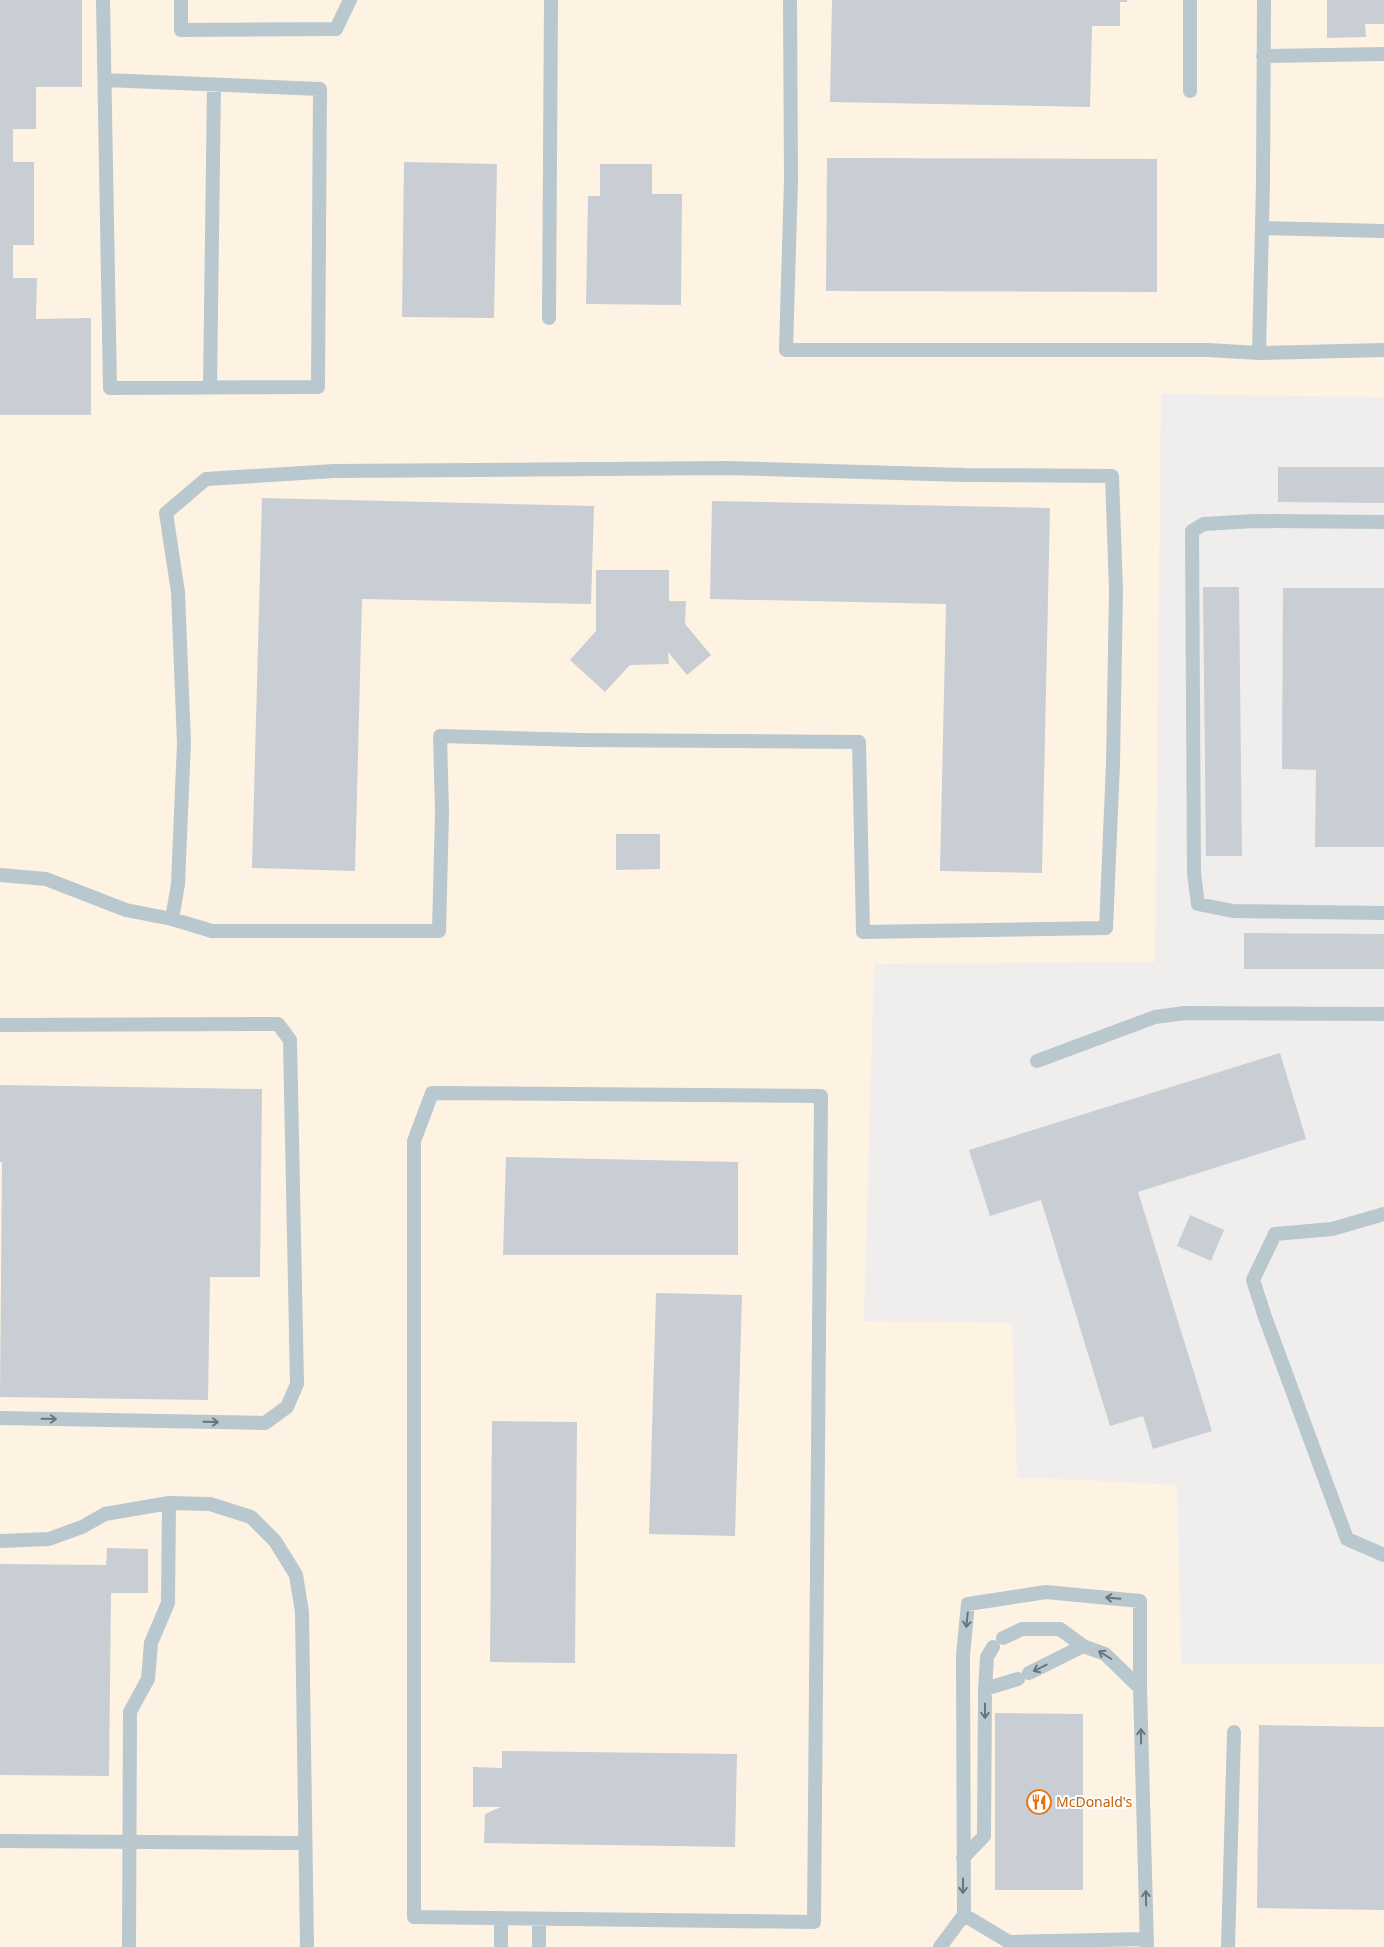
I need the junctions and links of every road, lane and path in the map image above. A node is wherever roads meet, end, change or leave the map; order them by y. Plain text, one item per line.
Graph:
1 (103, 0) edge
2 (181, 0) edge
3 (350, 0) edge
4 (551, 0) edge
5 (790, 0) edge
6 (1190, 0) edge
7 (1264, 0) edge
8 (1384, 54) edge
9 (1263, 56) junction
10 (105, 80) junction
11 (214, 85) junction
12 (1190, 91) dead end
13 (1262, 228) junction
14 (1384, 230) edge
15 (549, 318) dead end
16 (1384, 350) edge
17 (1259, 353) junction
18 (210, 387) junction
19 (1384, 522) edge
20 (0, 875) edge
21 (1384, 913) edge
22 (172, 918) junction
23 (1384, 1014) edge
24 (0, 1025) edge
25 (1037, 1061) dead end
26 (1384, 1214) edge
27 (0, 1418) edge
28 (169, 1503) junction
29 (0, 1541) edge
30 (1384, 1555) edge
31 (1083, 1646) junction
32 (1140, 1688) junction
33 (985, 1689) junction
34 (1234, 1732) dead end
35 (0, 1841) edge
36 (130, 1843) junction
37 (305, 1843) junction
38 (963, 1858) junction
39 (964, 1915) junction
40 (501, 1919) junction
41 (539, 1920) junction
42 (1147, 1943) edge
43 (128, 1947) edge
44 (307, 1947) edge
45 (501, 1947) edge
46 (539, 1947) edge
47 (940, 1947) edge
48 (1228, 1947) edge

1 - 10 lane
2 - 3 lane
4 - 15 lane
5 - 17 lane
6 - 12 lane
7 - 9 lane
8 - 9 lane
9 - 13 lane
10 - 11 lane
10 - 18 lane
11 - 18 lane
11 - 18 lane
13 - 14 lane
13 - 17 lane
16 - 17 lane
19 - 21 lane
20 - 22 lane
22 - 22 lane
23 - 25 lane
27 -> 24 lane
26 - 30 lane
28 - 29 lane
28 - 36 lane
28 - 37 lane
32 -> 31 lane
31 -> 33 lane
31 - 33 lane
32 -> 38 lane
42 -> 32 lane
33 -> 38 lane
34 - 48 lane
35 - 36 lane
36 - 37 lane
36 - 43 lane
37 - 44 lane
38 -> 39 lane
39 - 42 lane
39 - 47 lane
40 - 41 lane
40 - 41 lane
40 - 45 lane
41 - 46 lane

